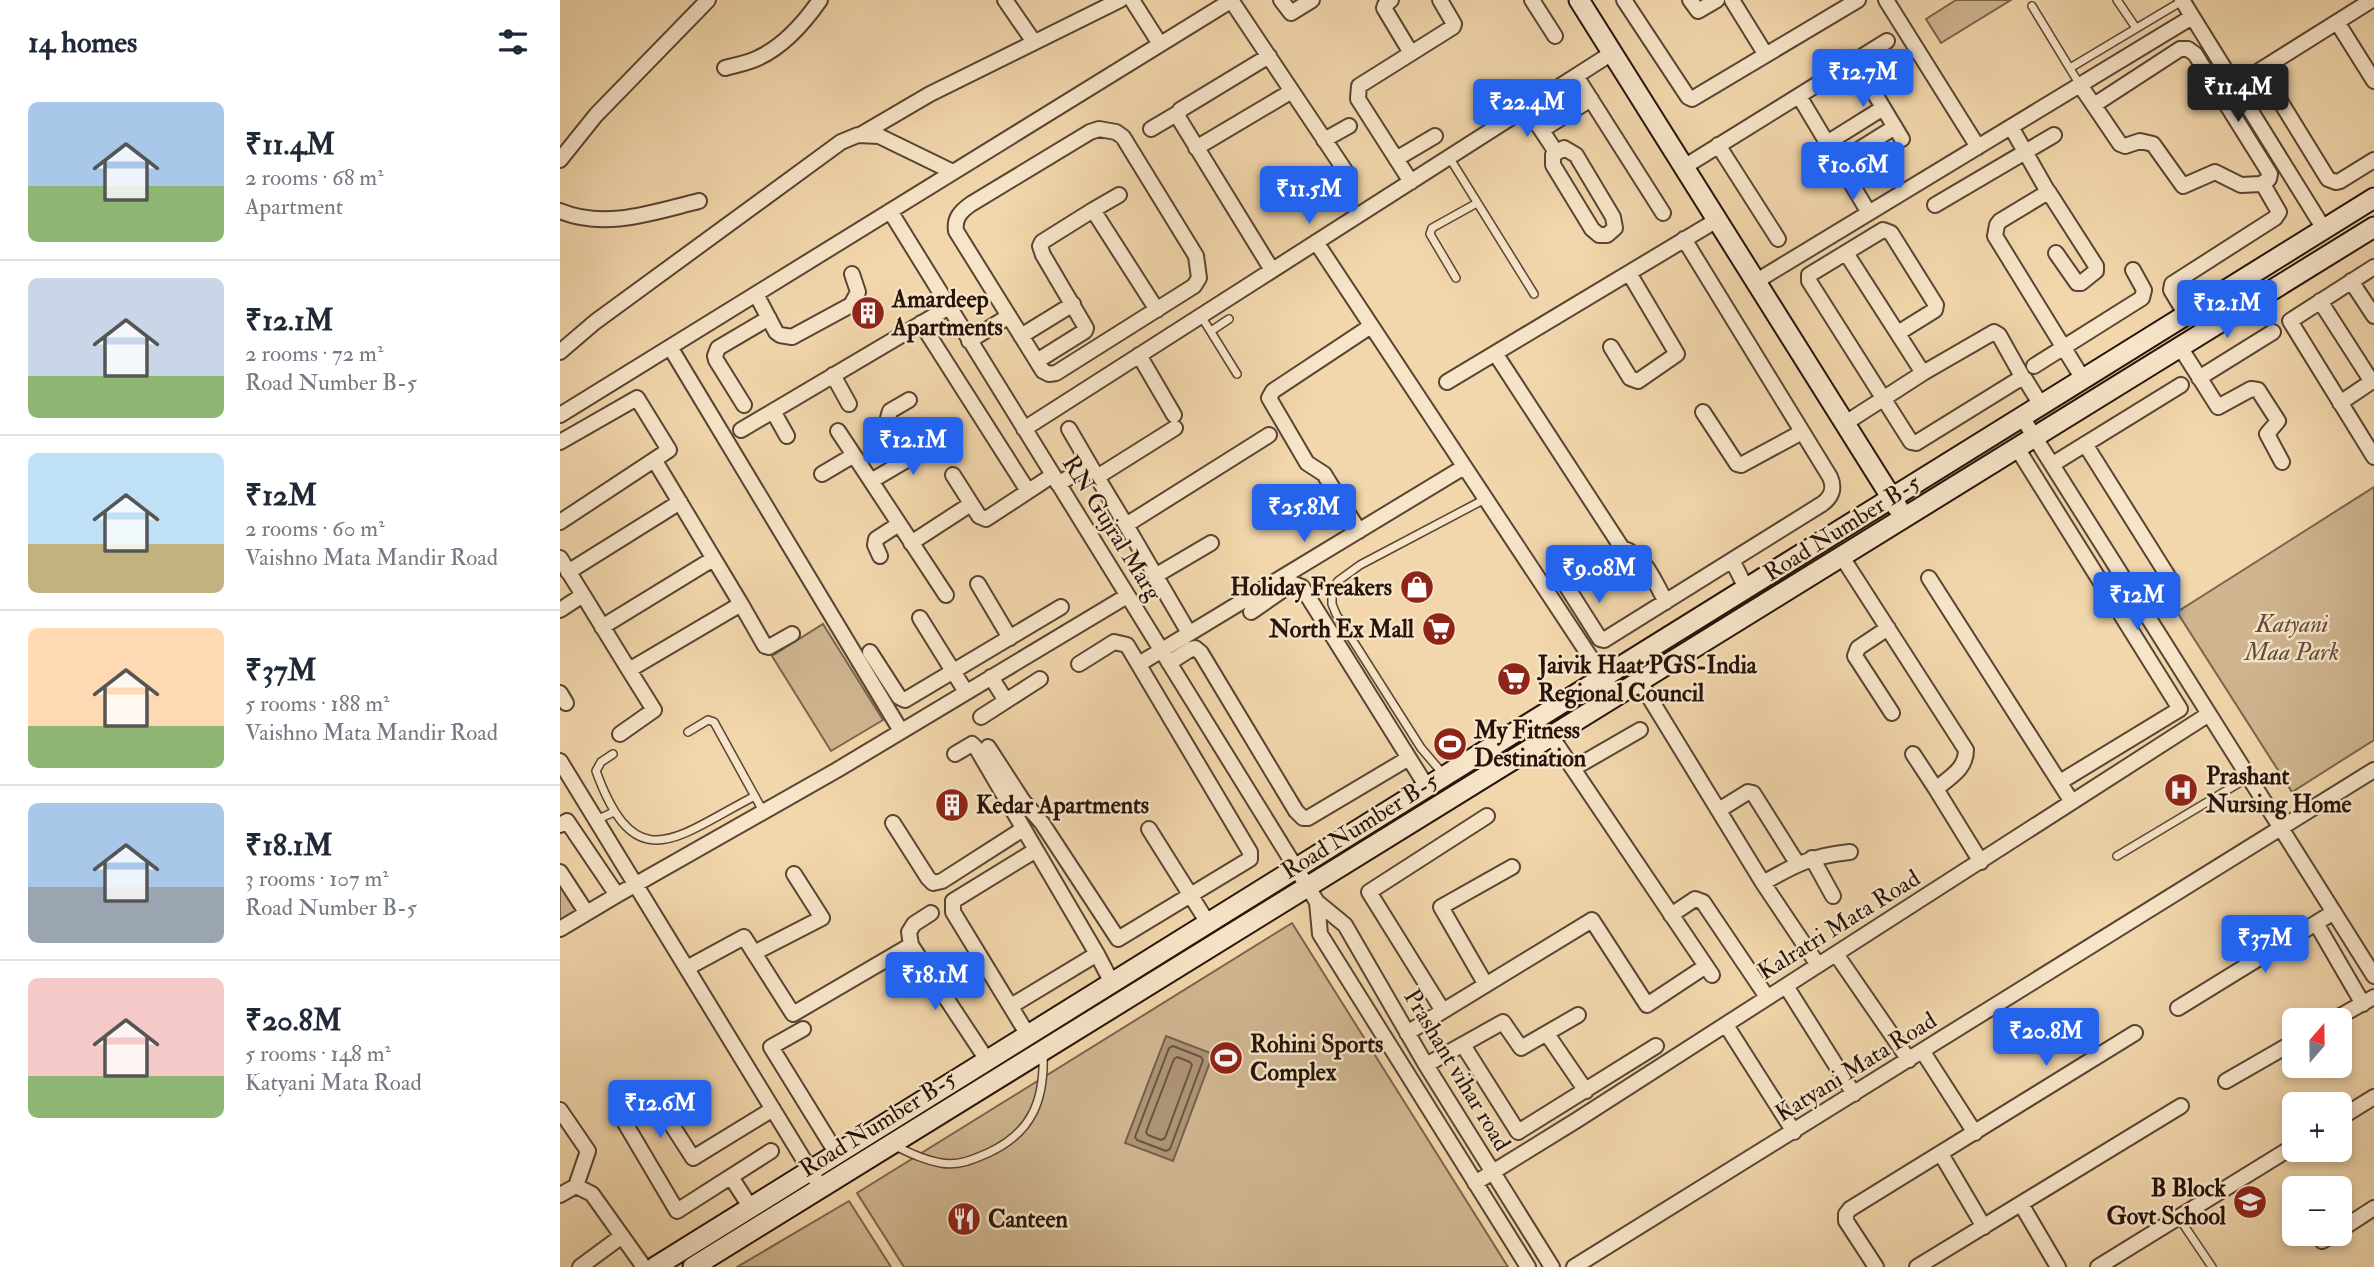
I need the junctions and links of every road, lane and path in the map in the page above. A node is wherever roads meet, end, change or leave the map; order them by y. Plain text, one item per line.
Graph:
1 (708, 0) edge
2 (820, 0) edge
3 (1005, 0) edge
4 (1120, 0) edge
5 (1132, 0) edge
6 (1232, 0) edge
7 (1281, 0) edge
8 (1312, 0) edge
9 (1391, 0) edge
10 (1440, 0) edge
11 (1532, 0) edge
12 (1579, 0) edge
13 (1625, 0) edge
14 (1690, 0) edge
15 (1717, 0) edge
16 (1732, 0) edge
17 (1858, 0) edge
18 (1886, 0) edge
19 (2117, 0) edge
20 (2182, 0) edge
21 (2372, 0) edge
22 (2032, 6) dead end
23 (2192, 17) junction
24 (2337, 22) junction
25 (2136, 28) junction
26 (1555, 36) dead end
27 (1887, 41) dead end
28 (1034, 42) junction
29 (1160, 44) junction
30 (1411, 53) junction
31 (1612, 53) junction
32 (1766, 55) junction
33 (1269, 56) junction
34 (1855, 61) junction
35 (725, 68) dead end
36 (2070, 68) junction
37 (2261, 70) junction
38 (1576, 76) junction
39 (2374, 81) edge
40 (2080, 85) junction
41 (2235, 86) junction
42 (1292, 91) junction
43 (1799, 96) junction
44 (1591, 99) junction
45 (2094, 105) junction
46 (1526, 107) junction
47 (1883, 108) junction
48 (1178, 113) junction
49 (1349, 126) dead end
50 (2011, 127) junction
51 (1151, 129) dead end
52 (1542, 130) junction
53 (858, 135) junction
54 (2054, 135) dead end
55 (1435, 136) dead end
56 (1324, 140) junction
57 (1827, 144) junction
58 (1718, 145) junction
59 (1978, 147) junction
60 (1196, 148) junction
61 (2024, 151) junction
62 (1556, 152) junction
63 (1448, 157) junction
64 (1396, 159) junction
65 (560, 160) edge
66 (2374, 160) edge
67 (1839, 162) junction
68 (1684, 167) junction
69 (953, 172) junction
70 (1346, 172) dead end
71 (1410, 182) junction
72 (2261, 184) junction
73 (2048, 191) junction
74 (1119, 195) dead end
75 (2374, 198) edge
76 (699, 201) dead end
77 (1477, 203) junction
78 (1936, 205) dead end
79 (560, 211) edge
80 (890, 211) junction
81 (1093, 211) junction
82 (1663, 213) dead end
83 (1869, 213) junction
84 (1717, 220) junction
85 (2374, 227) edge
86 (2324, 229) junction
87 (1684, 239) junction
88 (1777, 239) dead end
89 (1316, 242) junction
90 (1846, 253) junction
91 (2056, 253) dead end
92 (2374, 267) edge
93 (1272, 270) junction
94 (2133, 270) dead end
95 (1629, 273) junction
96 (852, 274) dead end
97 (1456, 278) dead end
98 (2351, 281) junction
99 (1755, 282) junction
100 (756, 294) junction
101 (1534, 294) dead end
102 (2320, 301) junction
103 (1073, 304) junction
104 (949, 307) junction
105 (1157, 310) junction
106 (2186, 315) junction
107 (2374, 315) edge
108 (1009, 316) junction
109 (1201, 316) junction
110 (769, 318) junction
111 (1228, 319) dead end
112 (921, 323) junction
113 (1371, 326) junction
114 (1210, 331) junction
115 (2273, 332) dead end
116 (1898, 334) junction
117 (1021, 336) junction
118 (969, 341) junction
119 (670, 347) junction
120 (1611, 347) dead end
121 (2180, 347) junction
122 (2064, 348) junction
123 (560, 352) edge
124 (1495, 353) junction
125 (1139, 355) junction
126 (1037, 360) junction
127 (2034, 366) dead end
128 (1923, 373) junction
129 (1237, 374) dead end
130 (833, 375) junction
131 (2023, 378) junction
132 (2199, 378) junction
133 (2083, 379) junction
134 (2373, 381) edge
135 (1447, 382) dead end
136 (2181, 385) dead end
137 (1883, 399) junction
138 (909, 400) dead end
139 (2340, 403) junction
140 (849, 404) dead end
141 (744, 405) dead end
142 (2041, 405) junction
143 (773, 411) junction
144 (1703, 412) dead end
145 (560, 415) edge
146 (2022, 417) junction
147 (1844, 424) junction
148 (1024, 429) junction
149 (1069, 429) dead end
150 (741, 430) dead end
151 (838, 431) dead end
152 (1802, 432) junction
153 (1269, 435) dead end
154 (2368, 435) edge
155 (787, 436) dead end
156 (2035, 437) junction
157 (560, 442) edge
158 (2085, 444) junction
159 (2017, 448) junction
160 (854, 455) junction
161 (2374, 457) edge
162 (655, 461) junction
163 (2282, 462) dead end
164 (2053, 464) junction
165 (1464, 467) junction
166 (1094, 471) junction
167 (822, 474) dead end
168 (953, 475) dead end
169 (1056, 479) junction
170 (871, 481) junction
171 (1028, 491) junction
172 (1891, 498) junction
173 (1485, 499) junction
174 (680, 502) junction
175 (971, 504) junction
176 (1904, 518) junction
177 (560, 522) edge
178 (899, 524) junction
179 (1126, 525) junction
180 (1359, 531) junction
181 (911, 543) junction
182 (1211, 543) dead end
183 (1622, 548) junction
184 (880, 556) dead end
185 (1843, 557) junction
186 (560, 558) edge
187 (713, 559) junction
188 (1732, 560) junction
189 (568, 572) junction
190 (1155, 576) junction
191 (1929, 578) dead end
192 (2171, 581) dead end
193 (978, 584) dead end
194 (1746, 589) junction
195 (583, 595) junction
196 (946, 595) dead end
197 (1127, 596) junction
198 (1666, 601) junction
199 (741, 604) junction
200 (1060, 607) dead end
201 (560, 610) edge
202 (1251, 612) dead end
203 (920, 618) dead end
204 (602, 627) junction
205 (1888, 628) junction
206 (1189, 633) junction
207 (792, 634) dead end
208 (1010, 638) junction
209 (870, 652) dead end
210 (1165, 656) junction
211 (1079, 664) dead end
212 (1139, 664) junction
213 (629, 670) junction
214 (954, 672) junction
215 (991, 677) junction
216 (1603, 678) junction
217 (1040, 679) dead end
218 (1640, 682) junction
219 (966, 692) junction
220 (1616, 696) junction
221 (1006, 701) junction
222 (1892, 713) dead end
223 (2209, 714) junction
224 (981, 717) dead end
225 (1640, 730) dead end
226 (901, 731) junction
227 (688, 732) dead end
228 (620, 734) dead end
229 (1552, 736) junction
230 (988, 747) dead end
231 (613, 754) dead end
232 (955, 754) dead end
233 (1913, 754) dead end
234 (1409, 758) junction
235 (560, 761) edge
236 (1574, 768) junction
237 (2374, 770) edge
238 (1445, 776) junction
239 (2249, 778) junction
240 (2060, 782) junction
241 (1427, 787) junction
242 (1936, 789) junction
243 (604, 793) junction
244 (755, 796) junction
245 (2072, 802) junction
246 (586, 803) junction
247 (1719, 810) junction
248 (763, 811) junction
249 (614, 812) junction
250 (1487, 816) dead end
251 (562, 819) edge
252 (596, 820) junction
253 (893, 822) dead end
254 (1023, 829) junction
255 (2281, 829) junction
256 (1149, 830) dead end
257 (1036, 850) junction
258 (1850, 852) dead end
259 (2118, 856) dead end
260 (1812, 858) junction
261 (1981, 862) junction
262 (1797, 863) junction
263 (1513, 867) dead end
264 (1296, 868) junction
265 (560, 872) edge
266 (793, 874) dead end
267 (636, 883) junction
268 (1763, 883) junction
269 (617, 894) junction
270 (1312, 895) junction
271 (1191, 896) junction
272 (1833, 896) dead end
273 (586, 912) junction
274 (2334, 912) junction
275 (931, 913) dead end
276 (1671, 915) junction
277 (1208, 923) junction
278 (2316, 923) junction
279 (560, 929) edge
280 (911, 945) junction
281 (754, 953) junction
282 (1097, 954) junction
283 (1836, 954) junction
284 (1818, 965) junction
285 (687, 968) junction
286 (2374, 976) edge
287 (1112, 983) junction
288 (1486, 985) junction
289 (1786, 986) junction
290 (1767, 997) junction
291 (2368, 1000) edge
292 (1011, 1006) junction
293 (2178, 1008) dead end
294 (2352, 1009) edge
295 (1443, 1011) junction
296 (793, 1014) junction
297 (1578, 1015) dead end
298 (1726, 1025) junction
299 (803, 1029) joint
300 (2135, 1032) dead end
301 (1407, 1033) junction
302 (1547, 1034) junction
303 (1028, 1035) junction
304 (1463, 1045) junction
305 (1656, 1046) dead end
306 (2282, 1049) edge
307 (1043, 1051) junction
308 (1923, 1052) junction
309 (987, 1060) junction
310 (1909, 1060) junction
311 (1426, 1065) junction
312 (2226, 1081) dead end
313 (1586, 1091) junction
314 (1854, 1094) junction
315 (2374, 1097) edge
316 (2180, 1106) dead end
317 (772, 1109) junction
318 (560, 1110) edge
319 (2352, 1111) edge
320 (1794, 1132) junction
321 (1976, 1133) junction
322 (891, 1144) junction
323 (771, 1151) dead end
324 (2282, 1153) edge
325 (837, 1154) junction
326 (1941, 1154) junction
327 (810, 1171) junction
328 (1492, 1172) junction
329 (731, 1177) junction
330 (1475, 1183) junction
331 (576, 1186) junction
332 (821, 1188) junction
333 (560, 1195) edge
334 (2021, 1204) junction
335 (751, 1208) junction
336 (2374, 1208) edge
337 (2178, 1217) junction
338 (2352, 1222) edge
339 (1984, 1227) junction
340 (622, 1236) junction
341 (580, 1267) edge
342 (644, 1267) edge
343 (655, 1267) edge
344 (693, 1267) edge
345 (1528, 1267) edge
346 (1552, 1267) edge
347 (1574, 1267) edge
348 (1876, 1267) edge
349 (1917, 1267) edge
350 (2058, 1267) edge
351 (2098, 1267) edge
352 (2212, 1267) edge

1 - 65 street
2 - 35 street
3 - 28 street
4 - 28 street
5 - 29 street
6 - 29 street
6 - 33 street
7 - 8 street
9 - 30 street
10 - 30 street
11 - 26 street
12 - 31 street
13 - 32 street
14 - 15 street
16 - 32 street
17 - 32 street
18 - 59 street
19 - 25 lane
20 - 23 street
20 - 25 lane
21 - 24 street
22 - 36 lane
23 - 40 street
23 - 41 street
24 - 37 street
24 - 39 street
25 - 36 lane
27 - 34 street
28 - 53 street
29 - 69 street
30 - 64 street
31 - 38 street
31 - 68 street
33 - 42 street
33 - 48 street
34 - 43 street
34 - 47 street
36 - 40 lane
37 - 41 street
37 - 66 street
38 - 44 street
38 - 46 street
40 - 45 street
40 - 50 street
41 - 86 street
42 - 56 street
42 - 60 street
43 - 57 street
43 - 58 street
44 - 52 street
44 - 82 street
45 - 72 street
45 - 72 street
46 - 52 street
46 - 63 street
47 - 57 street
47 - 67 street
48 - 51 street
48 - 60 street
49 - 56 street
50 - 59 street
50 - 61 street
52 - 62 street
53 - 69 street
53 - 123 street
54 - 61 street
55 - 64 street
56 - 70 street
57 - 67 street
58 - 68 street
58 - 88 street
59 - 83 street
60 - 93 street
61 - 73 street
61 - 78 street
62 - 62 street
63 - 71 street
63 - 77 lane
64 - 71 street
67 - 83 street
68 - 84 street
69 - 80 street
71 - 89 street
72 - 106 street
73 - 91 street
73 - 122 street
74 - 81 street
75 - 86 street
76 - 79 street
77 - 97 lane
77 - 101 lane
80 - 100 street
80 - 104 street, RN Gujral Marg
81 - 103 street
81 - 105 street
83 - 99 street
84 - 87 street
84 - 99 street
85 - 121 street, Road Number B-5
86 - 106 street
87 - 95 street
87 - 152 street
89 - 93 street
89 - 113 street
90 - 116 street
90 - 116 street
90 - 137 street
92 - 98 street
93 - 109 street
94 - 122 street
95 - 120 street
95 - 124 street
96 - 110 street
98 - 102 street
98 - 107 street
99 - 147 street
100 - 110 street
100 - 119 street
102 - 134 street
102 - 139 street
103 - 117 street
103 - 126 street
104 - 112 street
104 - 118 street, RN Gujral Marg
105 - 108 street
105 - 126 street
106 - 133 street
108 - 117 street
108 - 118 street
109 - 114 lane
109 - 125 street
110 - 141 street
111 - 114 lane
112 - 130 street
112 - 171 street
113 - 165 street
113 - 180 street
114 - 129 lane
115 - 132 street
116 - 128 street
117 - 126 street
118 - 148 street, RN Gujral Marg
119 - 145 street
119 - 226 street
121 - 132 street
121 - 156 street, Road Number B-5
122 - 127 street
122 - 133 street
124 - 135 street
124 - 183 street
125 - 148 street
125 - 166 street
128 - 131 street
128 - 137 street
130 - 140 street
130 - 143 street
131 - 137 street
131 - 142 street
132 - 163 street
133 - 142 street
134 - 139 street
136 - 158 street
137 - 147 street
138 - 170 street
139 - 154 street
142 - 146 street
143 - 150 street
143 - 155 street
144 - 152 street
146 - 156 street
146 - 172 street
147 - 172 street
148 - 169 street, RN Gujral Marg
149 - 166 street
151 - 160 street
152 - 188 street
153 - 179 street
154 - 161 street
156 - 159 street, Road Number B-5
156 - 164 street
157 - 162 street
158 - 164 street
158 - 192 street
159 - 176 street, Road Number B-5
159 - 240 street
160 - 167 street
160 - 170 street
162 - 174 street
162 - 177 street
164 - 223 street
165 - 173 street
165 - 180 street
166 - 169 street
166 - 179 street
168 - 175 street
169 - 171 street
169 - 197 street, RN Gujral Marg
170 - 178 street
171 - 175 street
172 - 176 street
172 - 194 street
173 - 216 street
173 - 238 lane
174 - 187 street
174 - 189 street
175 - 181 street
176 - 185 street, Road Number B-5
178 - 181 street
178 - 184 street
179 - 190 street
180 - 206 street
181 - 196 street
182 - 190 street
183 - 198 street
183 - 198 street
185 - 205 street
185 - 218 street, Road Number B-5
186 - 189 street
187 - 199 street
187 - 204 street
188 - 194 street
188 - 198 street
189 - 195 street
190 - 206 street
191 - 240 street
193 - 208 street
194 - 216 street
195 - 201 street
195 - 204 street
197 - 210 street, RN Gujral Marg
197 - 215 street
199 - 207 street
199 - 213 street
200 - 208 street
202 - 234 street
203 - 214 street
204 - 213 street
205 - 222 street
205 - 242 street
206 - 210 street
208 - 214 street
209 - 214 street
210 - 212 street
210 - 234 street
210 - 264 street, RN Gujral Marg
211 - 212 street
212 - 271 street
213 - 228 street
214 - 219 street
215 - 219 street
215 - 221 street
216 - 220 street
216 - 238 street
217 - 221 street
218 - 220 street, Road Number B-5
218 - 247 street
219 - 226 street
220 - 229 street, Road Number B-5
221 - 224 street
223 - 239 street
223 - 245 street, Kalratri Mata Road
225 - 236 street
226 - 248 street
227 - 244 lane
229 - 236 street
229 - 270 street, Road Number B-5
230 - 271 street
231 - 243 lane
232 - 254 street
233 - 242 street
234 - 241 street
235 - 246 street
236 - 276 street
237 - 255 street, Katyani Mata Road
238 - 241 street
239 - 255 street
239 - 259 lane
240 - 245 street
241 - 264 street
242 - 261 street
243 - 246 lane
243 - 249 lane
244 - 248 lane
244 - 249 lane
245 - 261 street, Kalratri Mata Road
246 - 252 street
247 - 262 street
247 - 268 street
248 - 267 street
249 - 252 lane
250 - 295 street
251 - 269 street
252 - 267 street
253 - 254 street
254 - 257 street
255 - 274 street
255 - 308 street, Katyani Mata Road
256 - 271 street
257 - 282 street
257 - 292 street
258 - 260 street
260 - 262 street
260 - 272 street
261 - 283 street, Kalratri Mata Road
262 - 268 street
263 - 288 street
264 - 270 street, Prashant vihar road
264 - 277 street
265 - 273 street
266 - 281 street
267 - 269 street
267 - 285 street
268 - 284 street
269 - 273 street
270 - 301 street, Prashant vihar road
270 - 307 street, Road Number B-5
270 - 330 street, Prashant vihar road
271 - 277 street
273 - 279 street
274 - 278 street
274 - 286 street
275 - 280 street
276 - 288 street
276 - 290 street
277 - 287 street
278 - 291 street
278 - 293 street
280 - 296 street
280 - 309 street
281 - 285 street
281 - 296 street
282 - 287 street
282 - 292 street
283 - 284 street, Kalratri Mata Road
283 - 310 street
284 - 289 street, Kalratri Mata Road
285 - 317 street
287 - 303 street
288 - 295 street
289 - 290 street, Kalratri Mata Road
289 - 314 street
290 - 298 street, Kalratri Mata Road
291 - 294 street
292 - 303 street
295 - 301 street
296 - 299 lane
297 - 302 street
298 - 320 street
298 - 328 street, Kalratri Mata Road
299 - 325 street
300 - 321 street
301 - 311 street, Prashant vihar road
302 - 304 street
302 - 313 street
303 - 309 street
304 - 311 street
304 - 313 street
305 - 313 street
306 - 312 street
307 - 322 street, Road Number B-5
307 - 322 lane
308 - 310 street, Katyani Mata Road
308 - 321 street
309 - 325 street
310 - 314 street, Katyani Mata Road
311 - 328 street, Prashant vihar road
314 - 320 street, Katyani Mata Road
315 - 319 street
316 - 334 street
317 - 327 street
317 - 329 street
318 - 331 street
320 - 347 street, Katyani Mata Road
321 - 326 street
322 - 332 street, Road Number B-5
323 - 329 street
324 - 337 street
325 - 327 street
326 - 339 street
326 - 348 street
327 - 332 street
327 - 335 street
328 - 330 street, Kalratri Mata Road
328 - 346 street, Prashant vihar road
329 - 335 street
330 - 345 street, Prashant vihar road
331 - 333 street
331 - 340 street
332 - 344 street, Road Number B-5
334 - 339 street
334 - 350 street
335 - 343 street
336 - 338 street
337 - 351 street
337 - 352 lane
339 - 349 street
340 - 341 street
340 - 342 street

